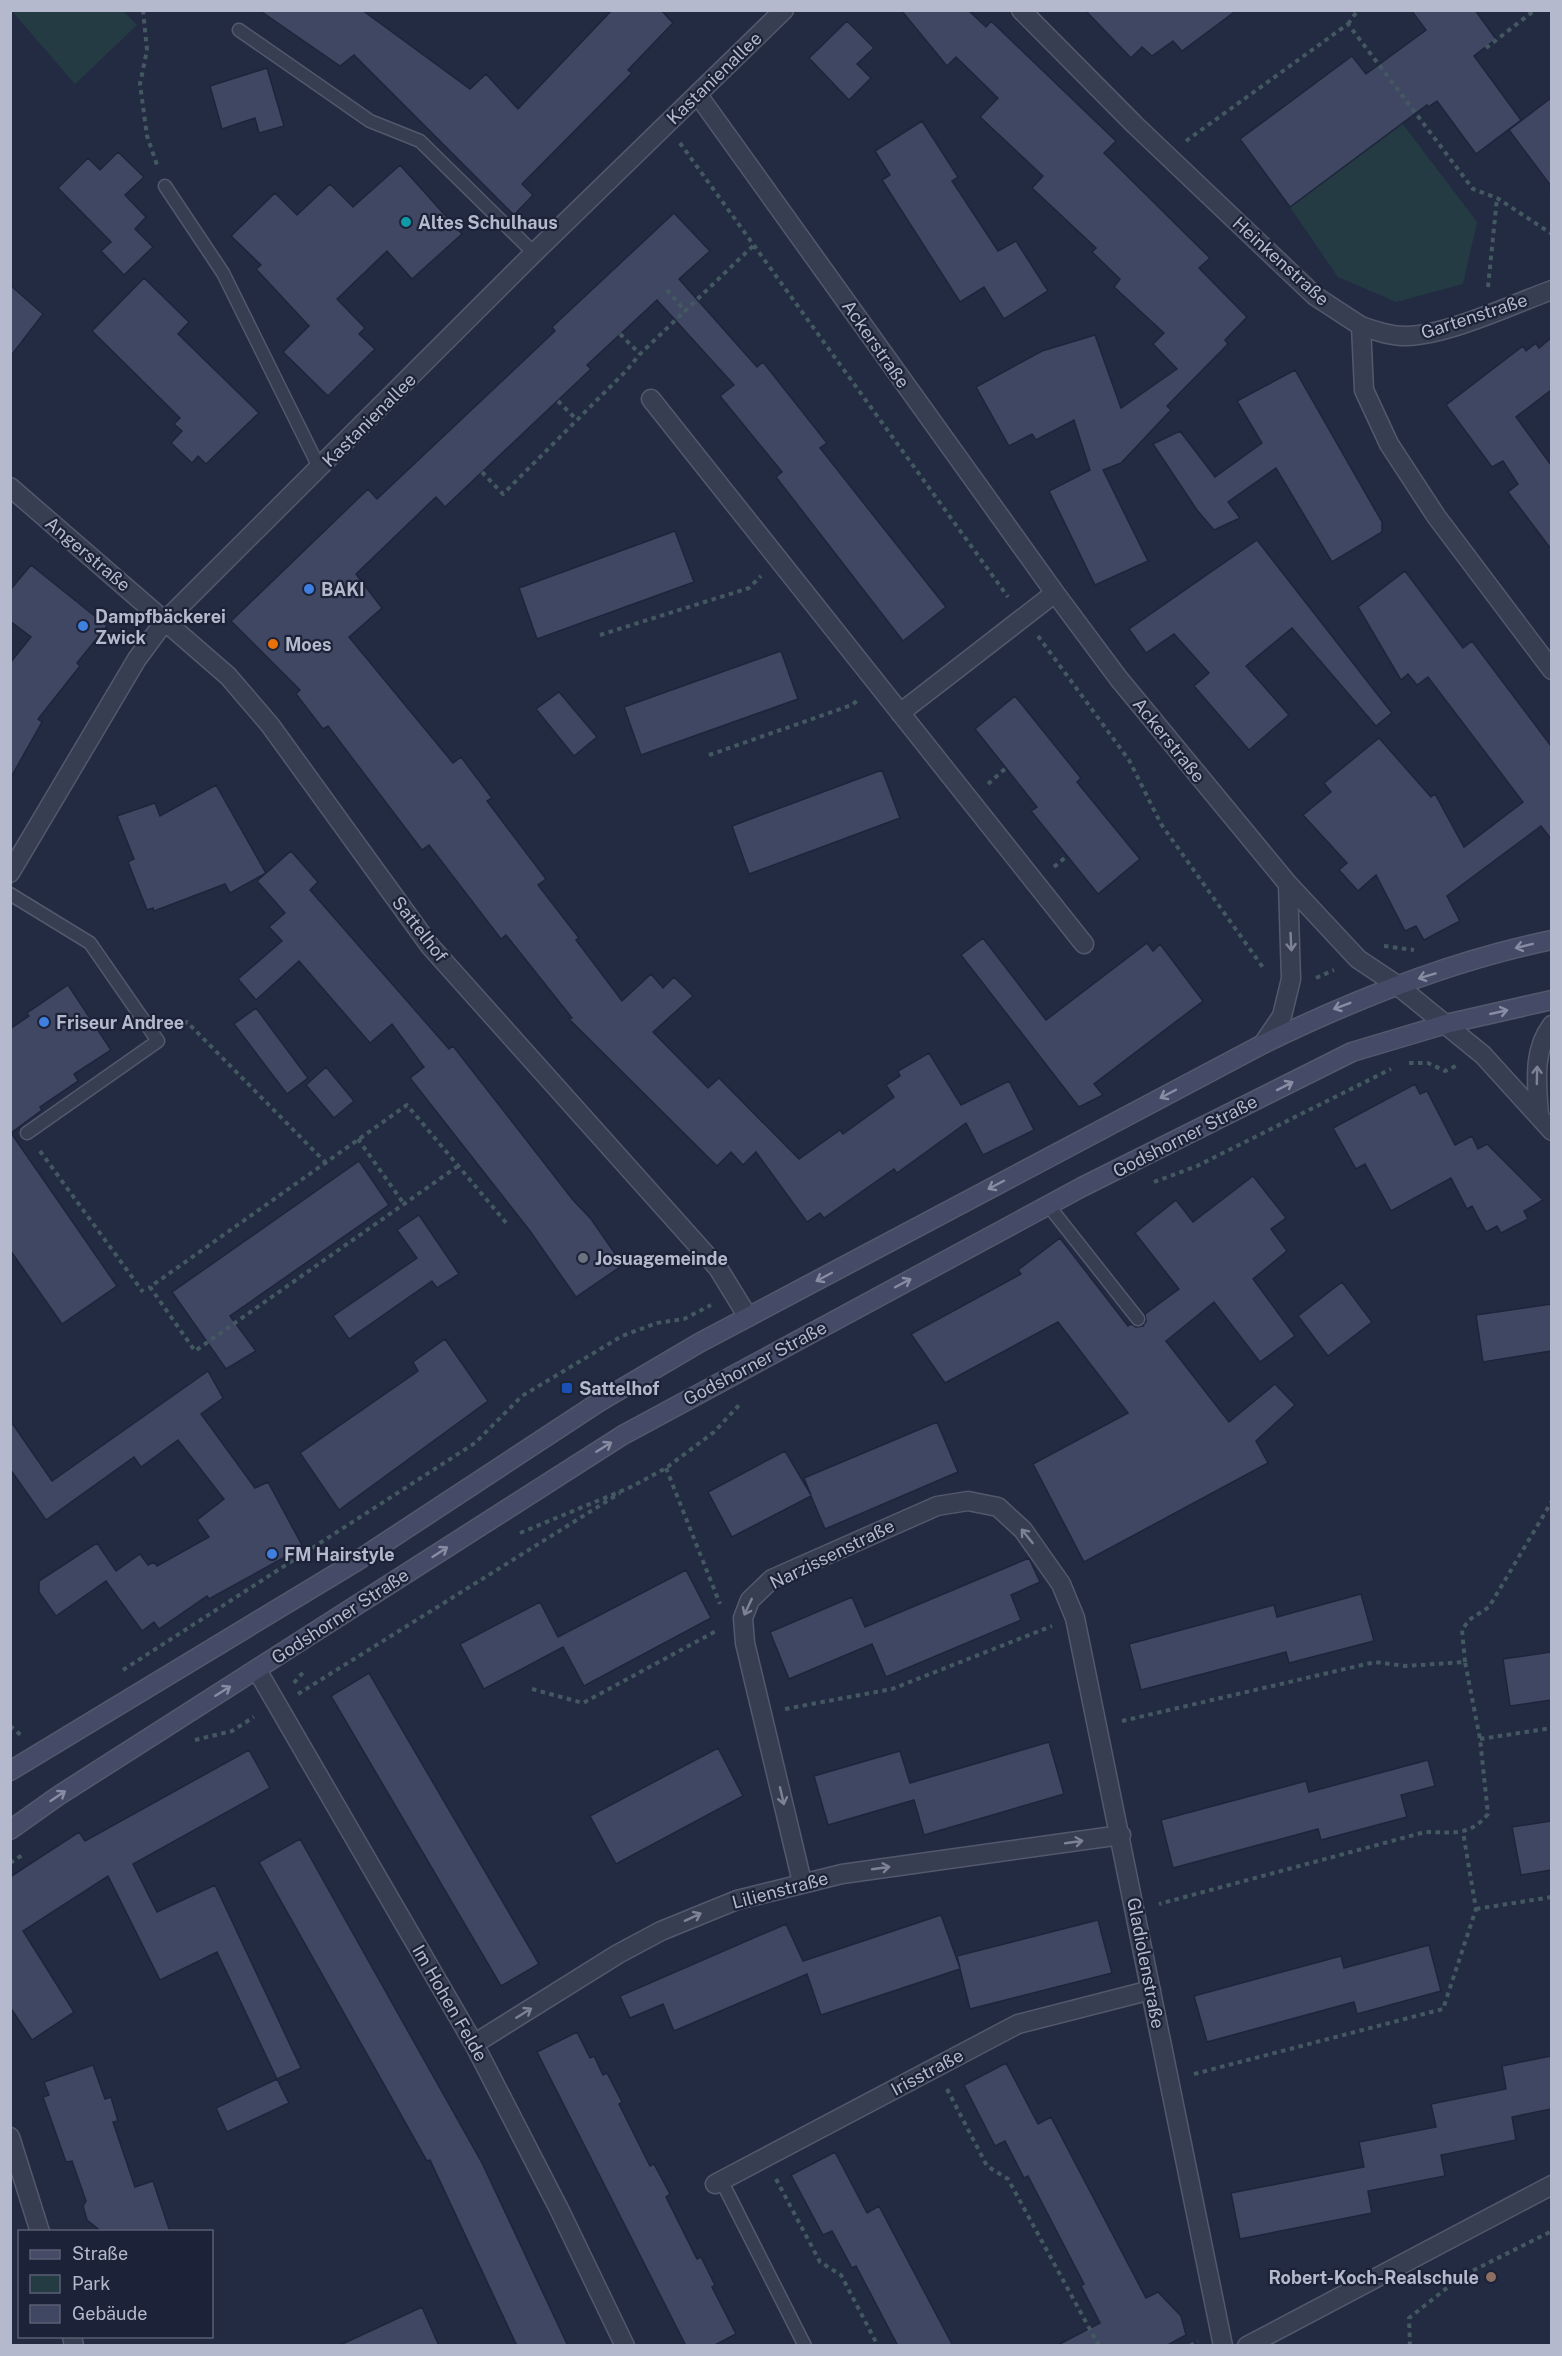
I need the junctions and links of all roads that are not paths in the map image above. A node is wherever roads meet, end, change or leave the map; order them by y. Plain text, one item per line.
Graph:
1 (784, 10) edge
2 (1021, 10) edge
3 (239, 30) dead end
4 (698, 95) junction
5 (165, 186) road end
6 (534, 253) junction
7 (1551, 290) edge
8 (1361, 326) junction
9 (651, 399) dead end
10 (320, 469) junction
11 (10, 488) edge
12 (1055, 593) junction
13 (165, 621) junction
14 (1551, 670) edge
15 (900, 713) junction
16 (10, 873) edge
17 (1288, 884) junction
18 (10, 894) edge
19 (1551, 940) edge
20 (1084, 944) dead end
21 (1397, 986) junction
22 (1551, 1000) edge
23 (1446, 1024) junction
24 (1551, 1025) edge
25 (1263, 1044) junction
26 (1539, 1116) junction
27 (1551, 1131) edge
28 (27, 1133) road end
29 (1048, 1205) junction
30 (748, 1317) junction
31 (1138, 1319) dead end
32 (1061, 1584) joint
33 (257, 1670) junction
34 (10, 1772) edge
35 (10, 1830) edge
36 (1121, 1835) junction
37 (802, 1882) junction
38 (1151, 1990) junction
39 (474, 2044) junction
40 (10, 2137) edge
41 (718, 2182) joint
42 (1551, 2185) edge
43 (39, 2230) edge
44 (625, 2346) edge
45 (805, 2346) edge
46 (1223, 2346) edge
47 (1247, 2346) edge

1 - 4 street, Kastanienallee
2 - 8 street, Heinkenstraße
3 - 6 lane
4 - 6 street, Kastanienallee
4 - 12 street, Ackerstraße
5 - 10 lane
6 - 10 street, Kastanienallee
7 - 8 street, Gartenstraße
8 - 14 street
9 - 15 street
10 - 13 street, Kastanienallee
11 - 13 street, Angerstraße
12 - 15 street
12 - 17 street, Ackerstraße
13 - 16 street, Kastanienallee
13 - 30 street, Sattelhof
15 - 20 street
17 - 21 street, Ackerstraße
17 -> 25 street
18 - 28 lane
19 -> 21 main road, Godshorner Straße
21 - 23 street, Ackerstraße
21 -> 25 main road, Godshorner Straße
23 -> 22 main road, Godshorner Straße
23 - 26 street, Ackerstraße
29 -> 23 main road, Godshorner Straße
26 -> 24 street
25 -> 30 main road, Godshorner Straße
26 - 27 street, Ackerstraße
29 - 31 lane
33 -> 29 main road, Godshorner Straße
30 - 34 main road, Godshorner Straße
32 - 36 street, Gladiolenstraße
32 -> 37 street, Narzissenstraße
35 -> 33 main road, Godshorner Straße
33 - 39 street, Im Hohen Felde
37 -> 36 street, Lilienstraße
36 - 38 street, Gladiolenstraße
39 -> 37 street, Lilienstraße
38 - 41 street, Irisstraße
38 - 46 street, Gladiolenstraße
39 - 44 street, Im Hohen Felde
40 - 43 street
41 - 45 lane
42 - 47 street

